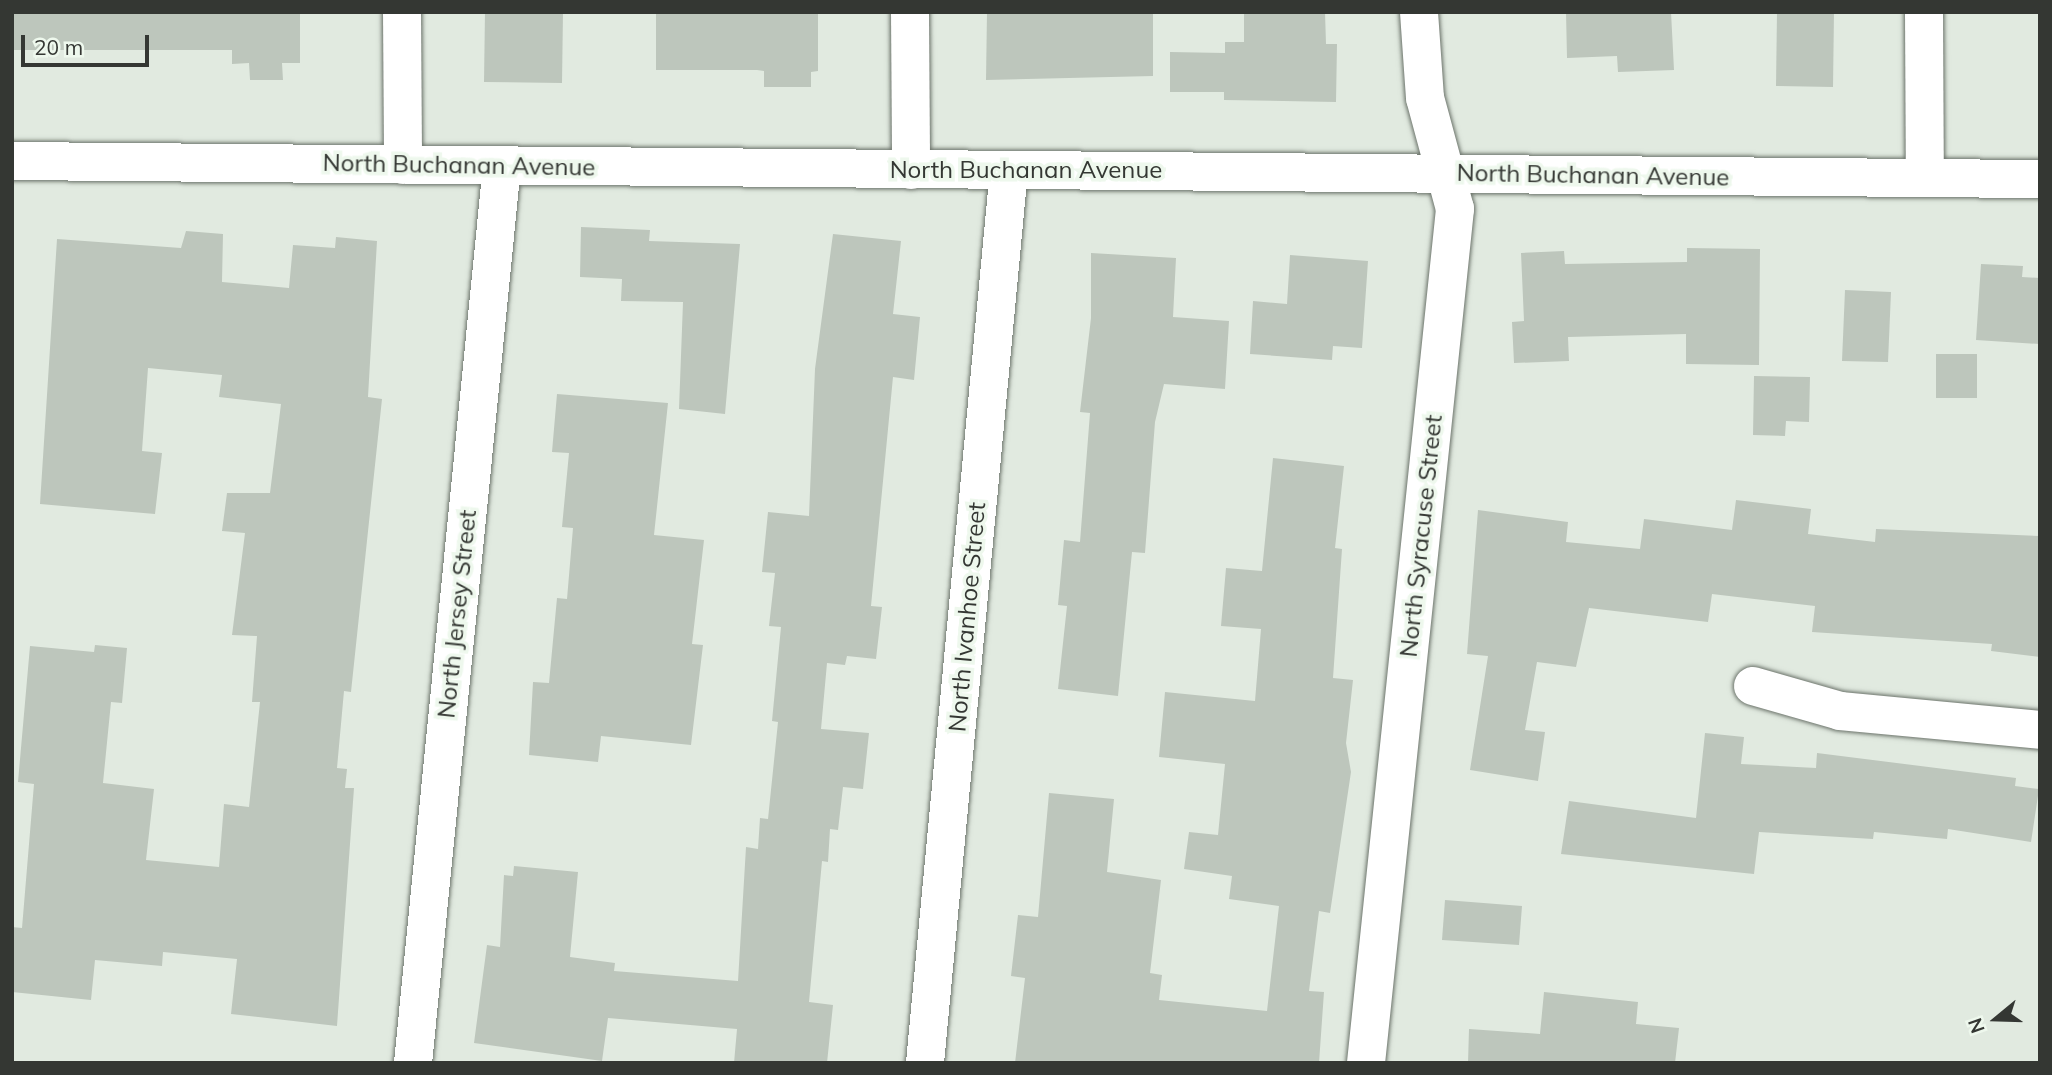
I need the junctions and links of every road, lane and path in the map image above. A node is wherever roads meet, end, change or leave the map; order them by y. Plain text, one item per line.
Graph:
1 (402, 12) edge
2 (910, 12) edge
3 (1419, 12) edge
4 (1924, 12) edge
5 (12, 161) edge
6 (403, 164) junction
7 (502, 165) junction
8 (911, 170) junction
9 (1009, 170) junction
10 (1445, 173) junction
11 (1925, 178) junction
12 (2040, 180) edge
13 (1753, 686) dead end
14 (2040, 730) edge
15 (413, 1063) edge
16 (925, 1063) edge
17 (1366, 1063) edge

1 - 6 street
2 - 8 street
3 - 10 street, North Syracuse Street
4 - 11 street
5 - 6 street, North Buchanan Avenue
6 - 7 street, North Buchanan Avenue
7 - 8 street, North Buchanan Avenue
7 - 15 street, North Jersey Street
8 - 9 street, North Buchanan Avenue
9 - 10 street, North Buchanan Avenue
9 - 16 street, North Ivanhoe Street
10 - 11 street, North Buchanan Avenue
10 - 17 street, North Syracuse Street
11 - 12 street, North Buchanan Avenue
13 - 14 street

